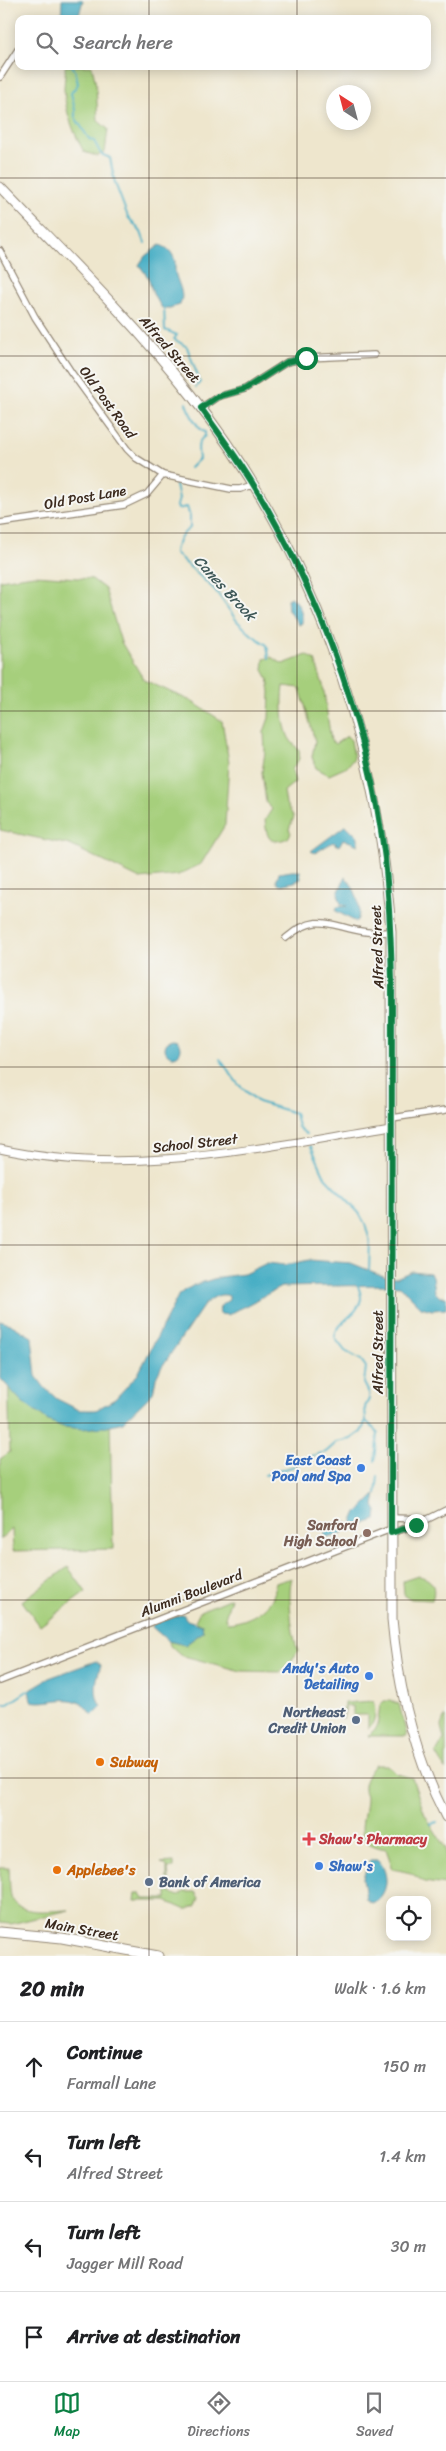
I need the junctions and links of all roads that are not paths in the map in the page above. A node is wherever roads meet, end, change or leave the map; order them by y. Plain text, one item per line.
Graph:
1 (15, 54) edge
2 (0, 77) edge
3 (0, 187) edge
4 (0, 251) edge
5 (374, 355) dead end
6 (201, 408) junction
7 (163, 475) junction
8 (253, 485) junction
9 (0, 523) edge
10 (391, 932) junction
11 (286, 938) dead end
12 (446, 1110) edge
13 (392, 1122) junction
14 (0, 1149) edge
15 (446, 1510) edge
16 (391, 1518) junction
17 (424, 1518) junction
18 (391, 1531) junction
19 (0, 1681) edge
20 (446, 1817) edge
21 (0, 1932) edge
22 (158, 1956) edge

1 - 2 street
3 - 6 main road, Alfred Street
4 - 7 street, Old Post Road
5 - 6 street
6 - 8 main road, Alfred Street
7 - 8 street, Old Post Road
7 - 9 street, Old Post Lane
8 - 10 main road, Alfred Street
10 - 11 street
10 - 13 main road, Alfred Street
12 - 13 street
13 - 14 street, School Street
13 - 16 main road, Alfred Street
15 - 17 street
16 - 17 street
16 - 18 main road, Alfred Street
17 - 18 street, Alumni Boulevard
18 - 19 street, Alumni Boulevard
18 - 20 main road, Alfred Street
21 - 22 main road, Main Street

